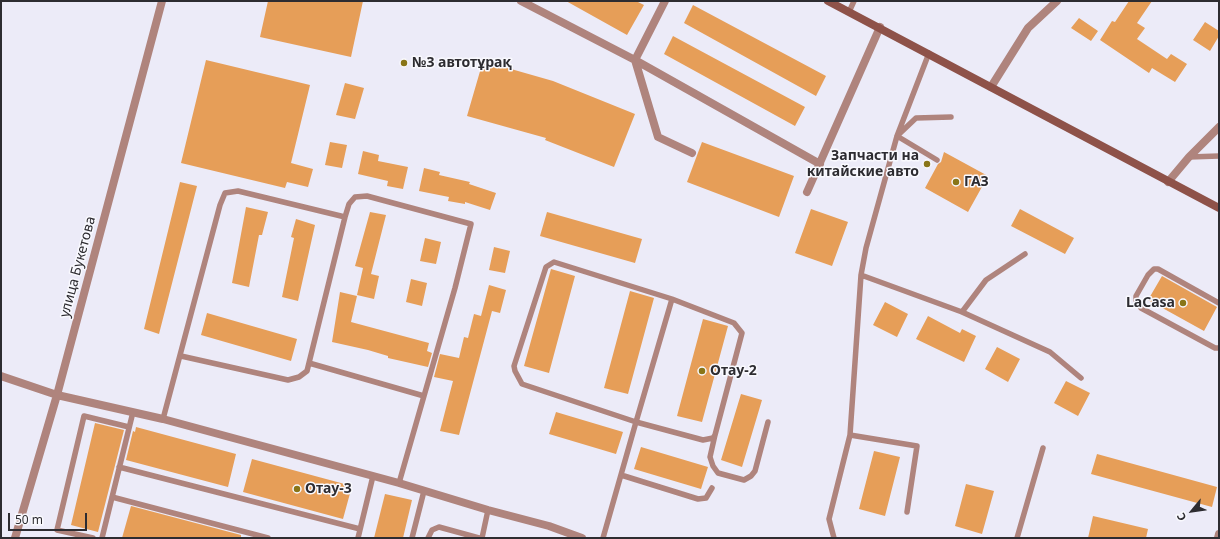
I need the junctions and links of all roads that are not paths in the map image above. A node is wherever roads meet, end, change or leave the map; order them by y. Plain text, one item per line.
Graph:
1 (162, 1) edge
2 (521, 1) edge
3 (665, 1) edge
4 (828, 1) edge
5 (854, 1) edge
6 (1057, 1) edge
7 (849, 12) junction
8 (880, 27) junction
9 (929, 53) junction
10 (635, 60) junction
11 (991, 87) junction
12 (951, 117) dead end
13 (1219, 127) edge
14 (898, 136) junction
15 (692, 153) dead end
16 (1219, 156) edge
17 (1189, 157) junction
18 (937, 160) dead end
19 (820, 164) junction
20 (1168, 182) junction
21 (807, 192) dead end
22 (1219, 208) edge
23 (345, 218) junction
24 (1025, 254) dead end
25 (861, 275) junction
26 (672, 299) junction
27 (1219, 303) edge
28 (962, 312) junction
29 (1219, 348) edge
30 (181, 356) junction
31 (308, 363) junction
32 (1, 376) edge
33 (1081, 378) dead end
34 (57, 394) junction
35 (424, 396) junction
36 (133, 412) junction
37 (163, 419) junction
38 (636, 422) junction
39 (768, 422) dead end
40 (129, 427) junction
41 (850, 434) junction
42 (715, 435) junction
43 (1043, 448) dead end
44 (119, 467) junction
45 (621, 475) junction
46 (373, 476) junction
47 (399, 483) junction
48 (712, 488) dead end
49 (424, 491) junction
50 (112, 497) junction
51 (488, 510) junction
52 (907, 512) dead end
53 (360, 530) junction
54 (1219, 534) edge
55 (15, 538) edge
56 (93, 538) edge
57 (102, 538) edge
58 (268, 538) edge
59 (358, 538) edge
60 (412, 538) edge
61 (428, 538) edge
62 (480, 538) edge
63 (582, 538) edge
64 (603, 538) edge
65 (834, 538) edge
66 (1017, 538) edge
67 (1218, 538) edge

1 - 34 street, улица Букетова
2 - 10 street
3 - 10 street
4 - 7 main road
5 - 7 lane
6 - 11 street
7 - 8 main road
8 - 9 main road
8 - 19 street
9 - 11 main road
9 - 14 lane
10 - 15 street
10 - 19 street
11 - 20 main road
12 - 14 lane
13 - 17 street
14 - 18 lane
14 - 25 lane
16 - 17 lane
17 - 20 street
19 - 21 street
20 - 22 main road
23 - 30 lane
23 - 31 lane
23 - 35 lane
24 - 28 lane
25 - 28 lane
25 - 41 lane
26 - 38 lane
26 - 38 lane
26 - 42 lane
27 - 29 lane
28 - 33 lane
30 - 31 lane
30 - 37 lane
31 - 35 lane
32 - 34 street
34 - 36 street
34 - 55 street, улица Букетова
35 - 47 lane
36 - 37 street
36 - 40 lane
37 - 46 street
38 - 42 lane
38 - 45 lane
39 - 42 lane
40 - 44 lane
40 - 56 lane
41 - 52 lane
41 - 65 lane
43 - 66 lane
44 - 50 lane
44 - 53 lane
45 - 48 lane
45 - 64 lane
46 - 47 street
46 - 53 lane
47 - 49 street
49 - 51 street
49 - 60 lane
50 - 57 lane
50 - 58 lane
51 - 62 lane
51 - 63 street
53 - 59 lane
54 - 67 street
61 - 62 lane

